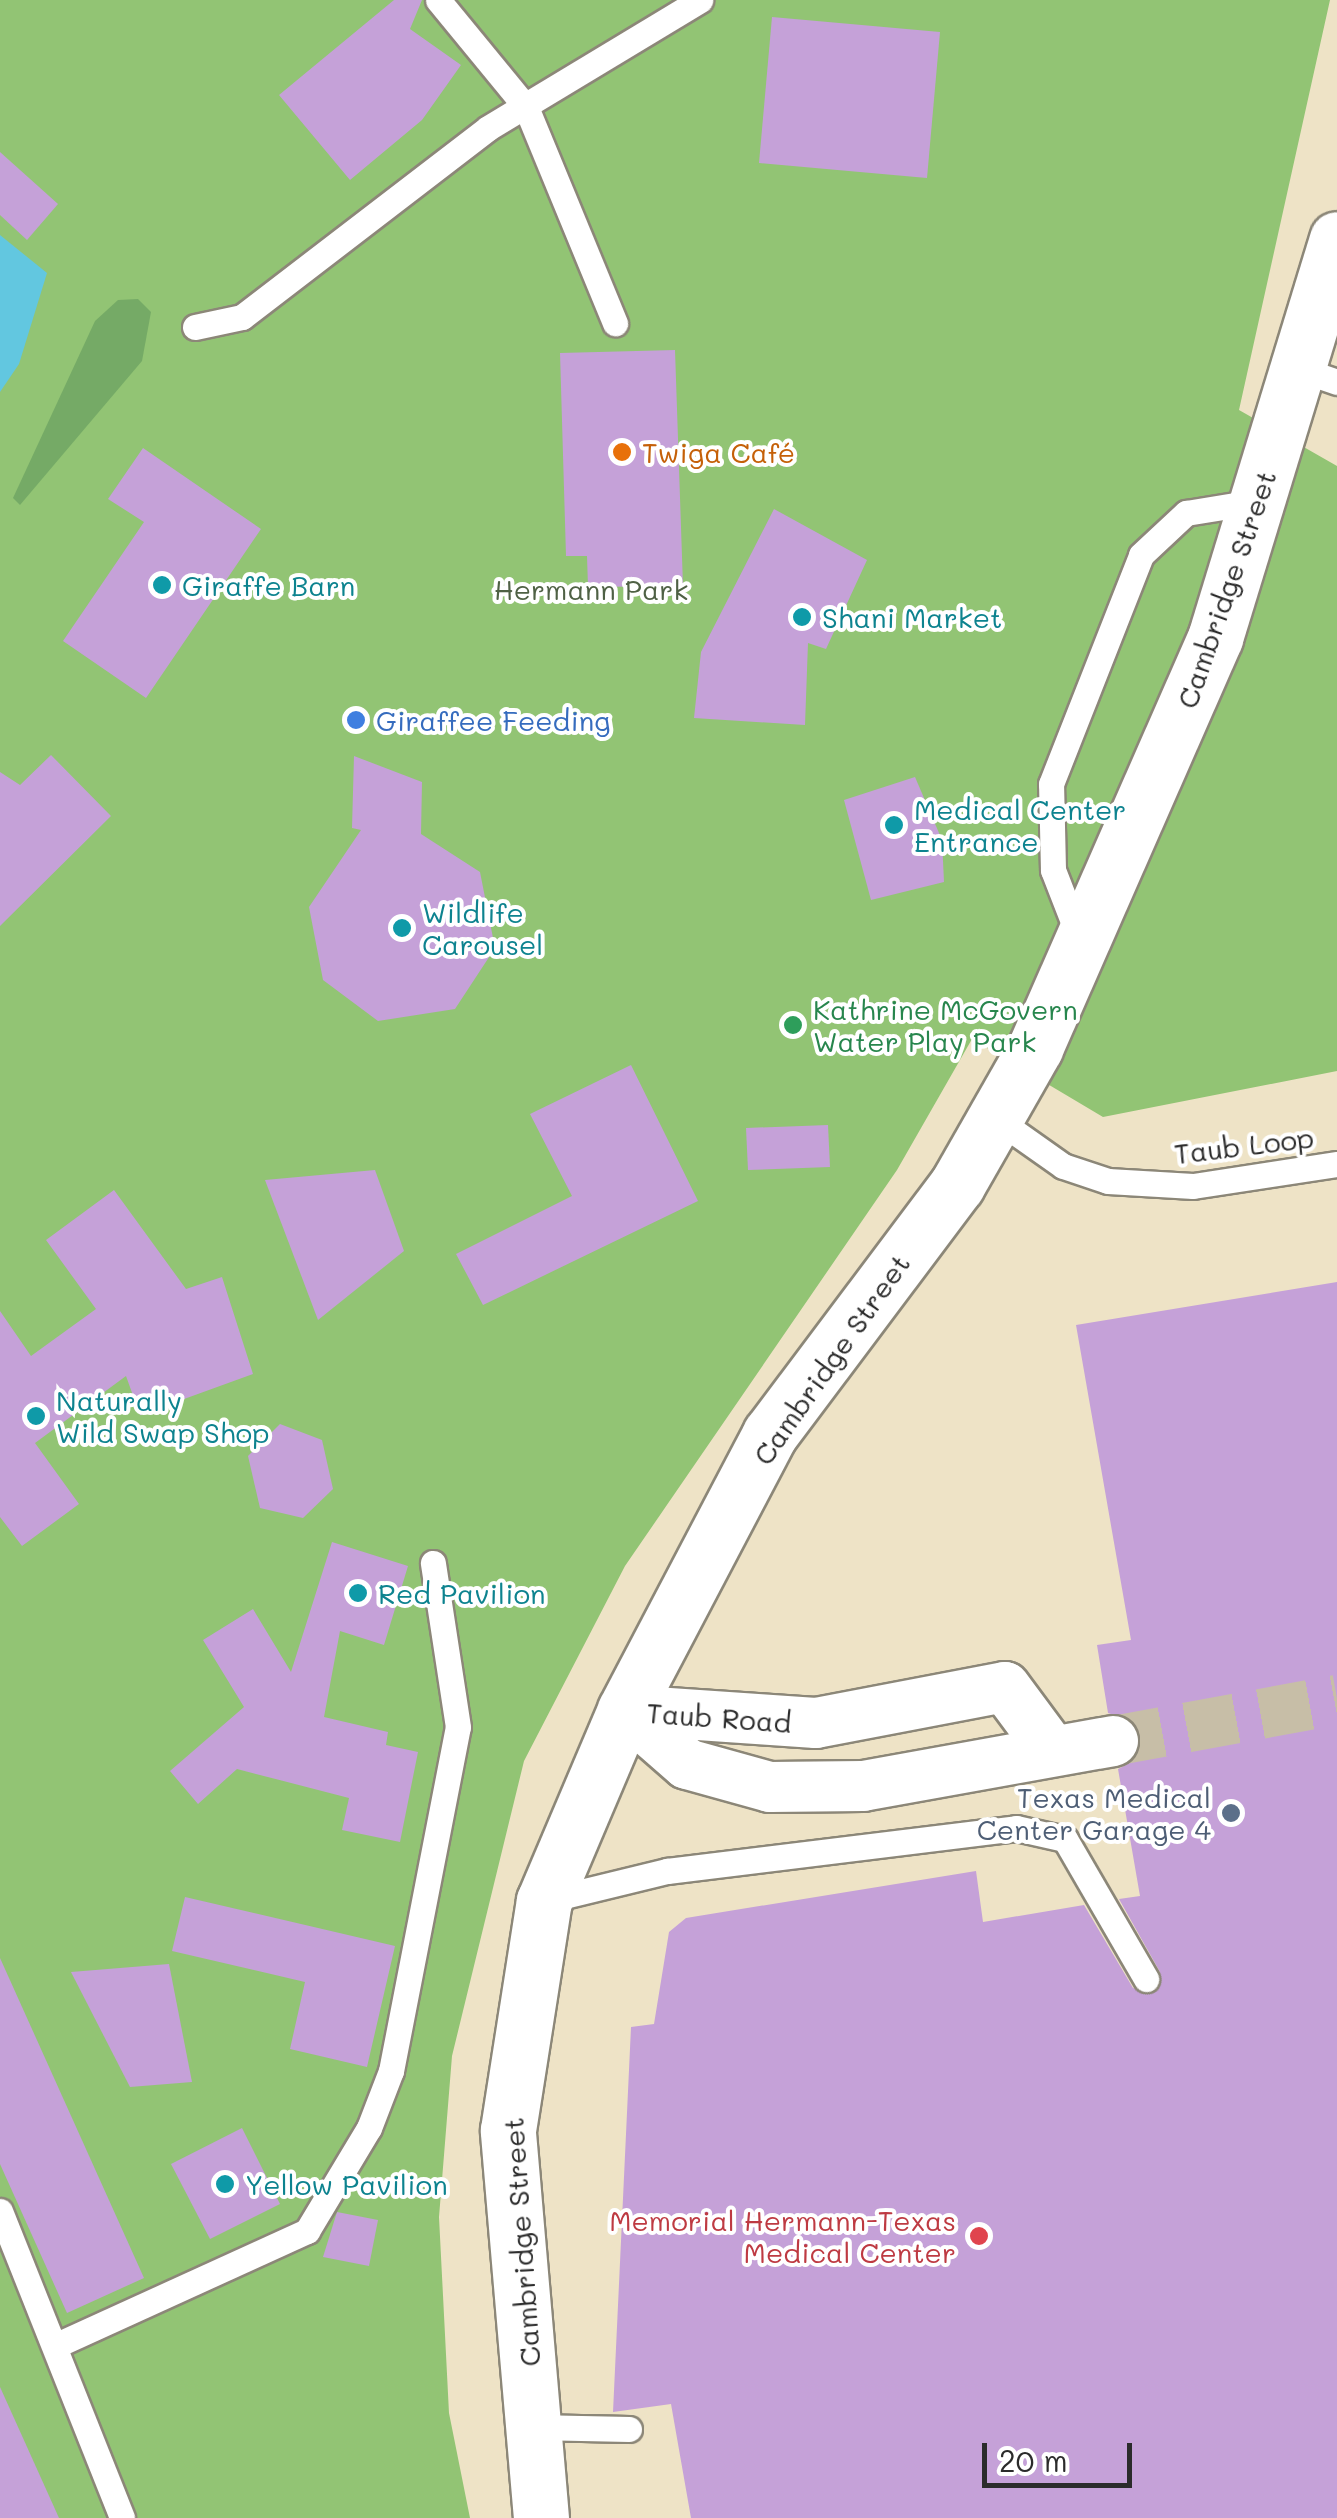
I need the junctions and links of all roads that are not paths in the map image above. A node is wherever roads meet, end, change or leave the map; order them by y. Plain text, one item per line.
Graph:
1 (438, 0) edge
2 (700, 0) edge
3 (526, 108) junction
4 (1337, 240) edge
5 (616, 323) dead end
6 (195, 328) dead end
7 (1318, 376) edge
8 (1259, 501) junction
9 (1081, 942) junction
10 (995, 1118) junction
11 (1337, 1164) edge
12 (433, 1563) dead end
13 (625, 1710) junction
14 (1113, 1740) tunnel mouth
15 (1051, 1749) junction
16 (544, 1901) junction
17 (1146, 1979) dead end
18 (0, 2211) edge
19 (59, 2344) junction
20 (533, 2428) junction
21 (628, 2428) dead end
22 (122, 2518) edge
23 (541, 2518) edge

1 - 3 lane
2 - 3 lane
3 - 5 lane
3 - 6 lane
4 - 7 street, Cambridge Street
7 - 8 street, Cambridge Street
8 - 9 street, Cambridge Street
8 - 9 lane
9 - 10 street, Cambridge Street
10 - 11 lane, Taub Loop
10 - 13 street, Cambridge Street
12 - 19 lane
13 - 15 street, Taub Road
13 - 15 street, Taub Road
13 - 16 street, Cambridge Street
14 - 15 street, Taub Road
16 - 17 lane
16 - 20 street, Cambridge Street
18 - 19 lane
19 - 22 lane
20 - 21 lane
20 - 23 street, Cambridge Street

